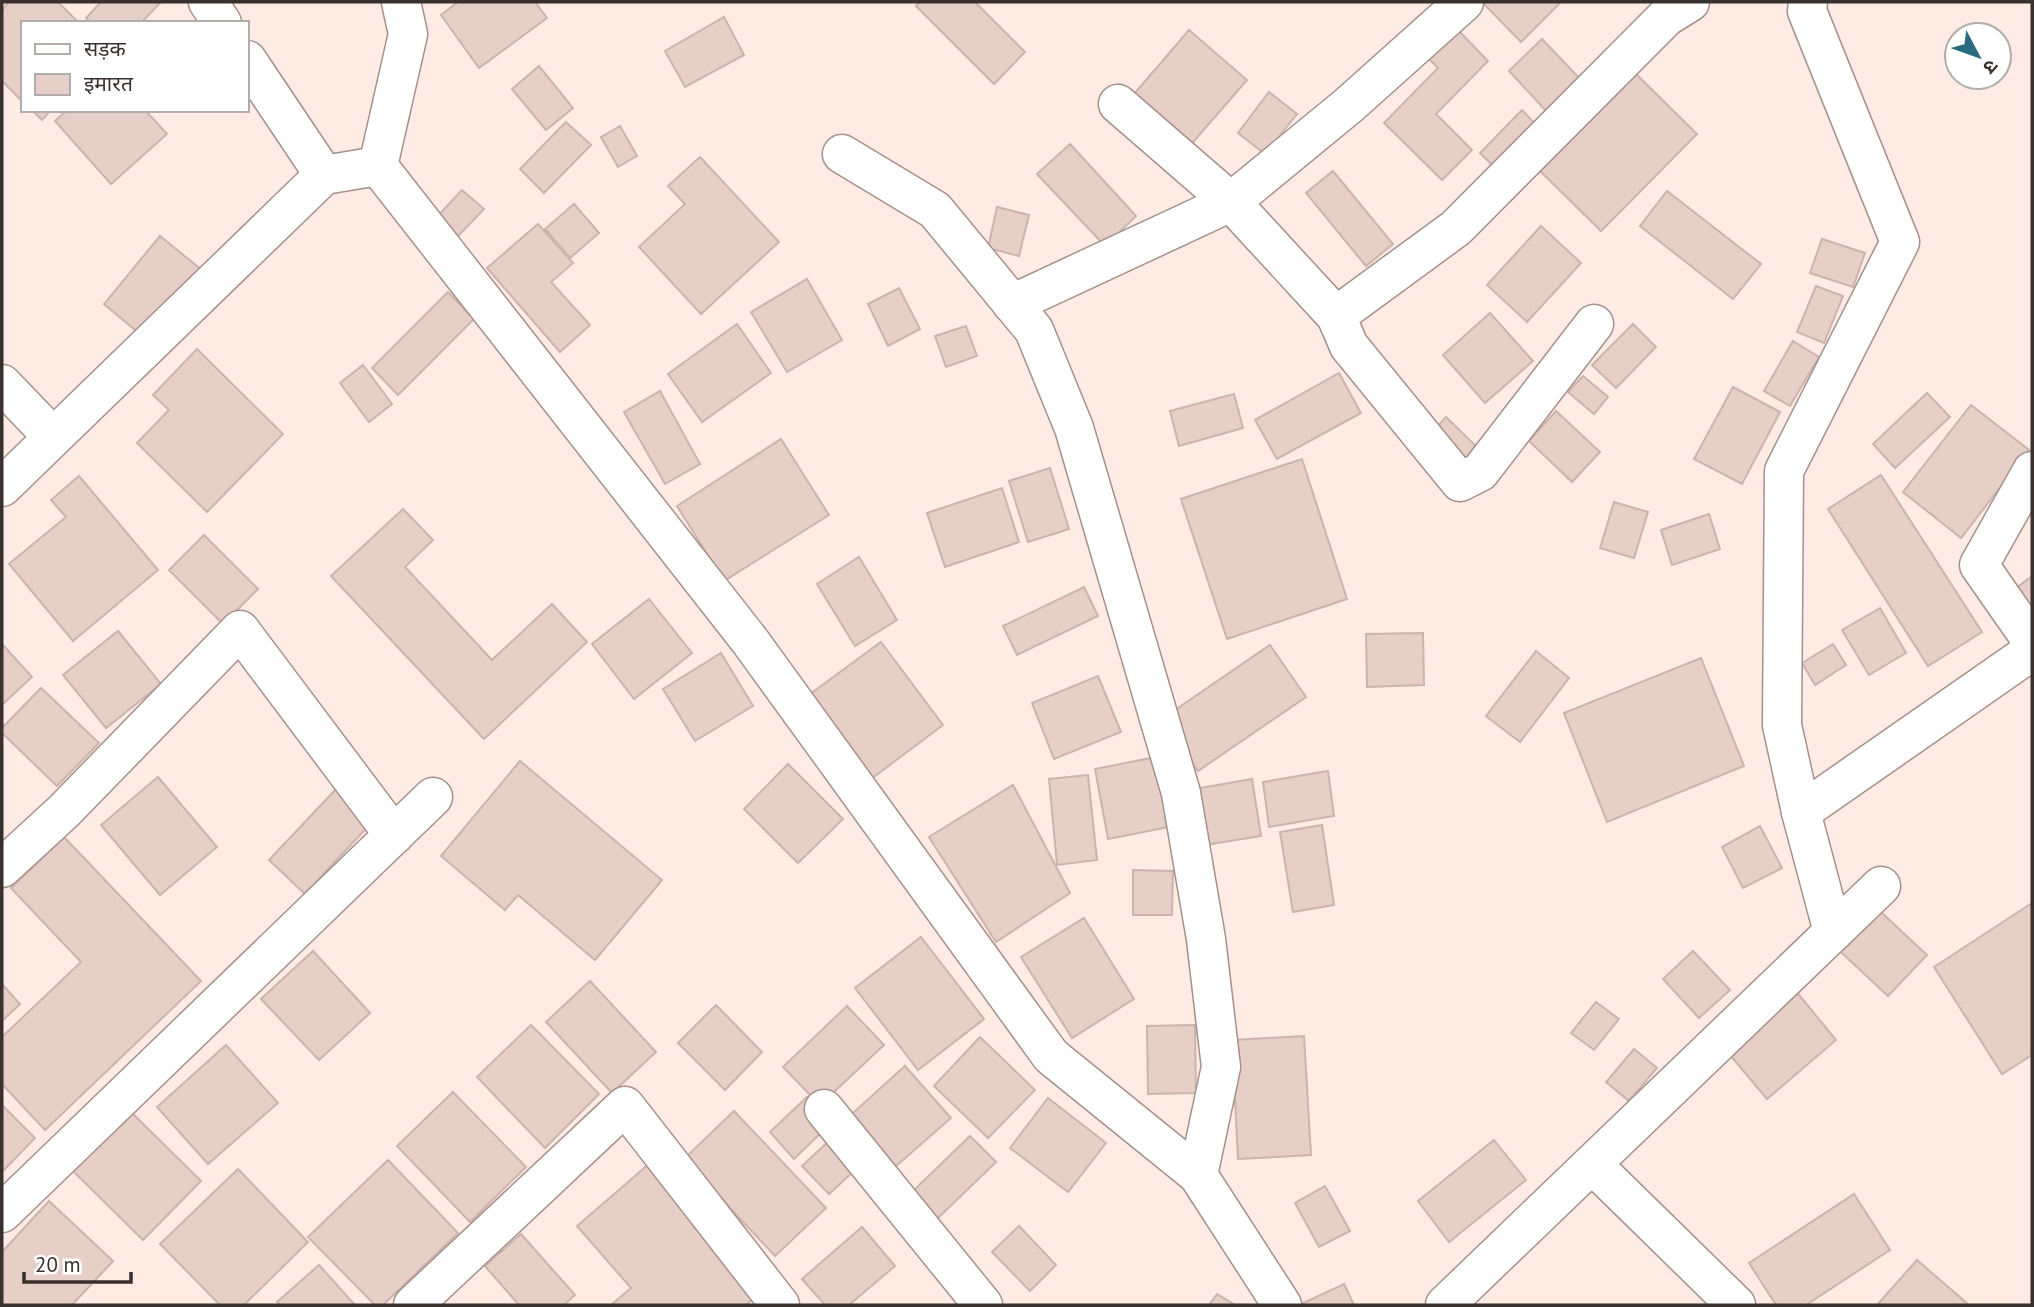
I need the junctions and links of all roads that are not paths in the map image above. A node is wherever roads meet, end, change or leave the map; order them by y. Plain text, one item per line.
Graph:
1 (208, 2) edge
2 (401, 2) edge
3 (1464, 2) edge
4 (1690, 2) edge
5 (1808, 2) edge
6 (221, 21) edge
7 (248, 61) edge
8 (1118, 104) dead end
9 (842, 154) dead end
10 (378, 166) junction
11 (324, 175) junction
12 (1231, 202) junction
13 (1013, 304) junction
14 (1336, 316) junction
15 (1594, 324) dead end
16 (2, 384) edge
17 (52, 436) junction
18 (2032, 471) edge
19 (2, 486) edge
20 (2032, 641) edge
21 (2032, 651) edge
22 (433, 797) dead end
23 (1801, 812) junction
24 (394, 835) junction
25 (2, 868) edge
26 (1881, 886) dead end
27 (1833, 932) junction
28 (824, 1109) dead end
29 (1593, 1165) junction
30 (1198, 1175) junction
31 (2, 1213) edge
32 (413, 1305) edge
33 (780, 1305) edge
34 (983, 1305) edge
35 (1282, 1305) edge
36 (1445, 1305) edge
37 (1736, 1305) edge

1 - 6 street
2 - 10 street
3 - 12 street
4 - 14 street
5 - 23 street
7 - 11 street
8 - 12 street
9 - 13 street
10 - 11 street
10 - 30 street
11 - 17 street
12 - 13 street
12 - 14 street
13 - 30 street
14 - 15 street
16 - 17 street
17 - 19 street
18 - 20 street
21 - 23 street
22 - 24 street
23 - 27 street
24 - 25 street
24 - 31 street
26 - 27 street
27 - 29 street
28 - 34 street
29 - 36 street
29 - 37 street
30 - 35 street
32 - 33 street

